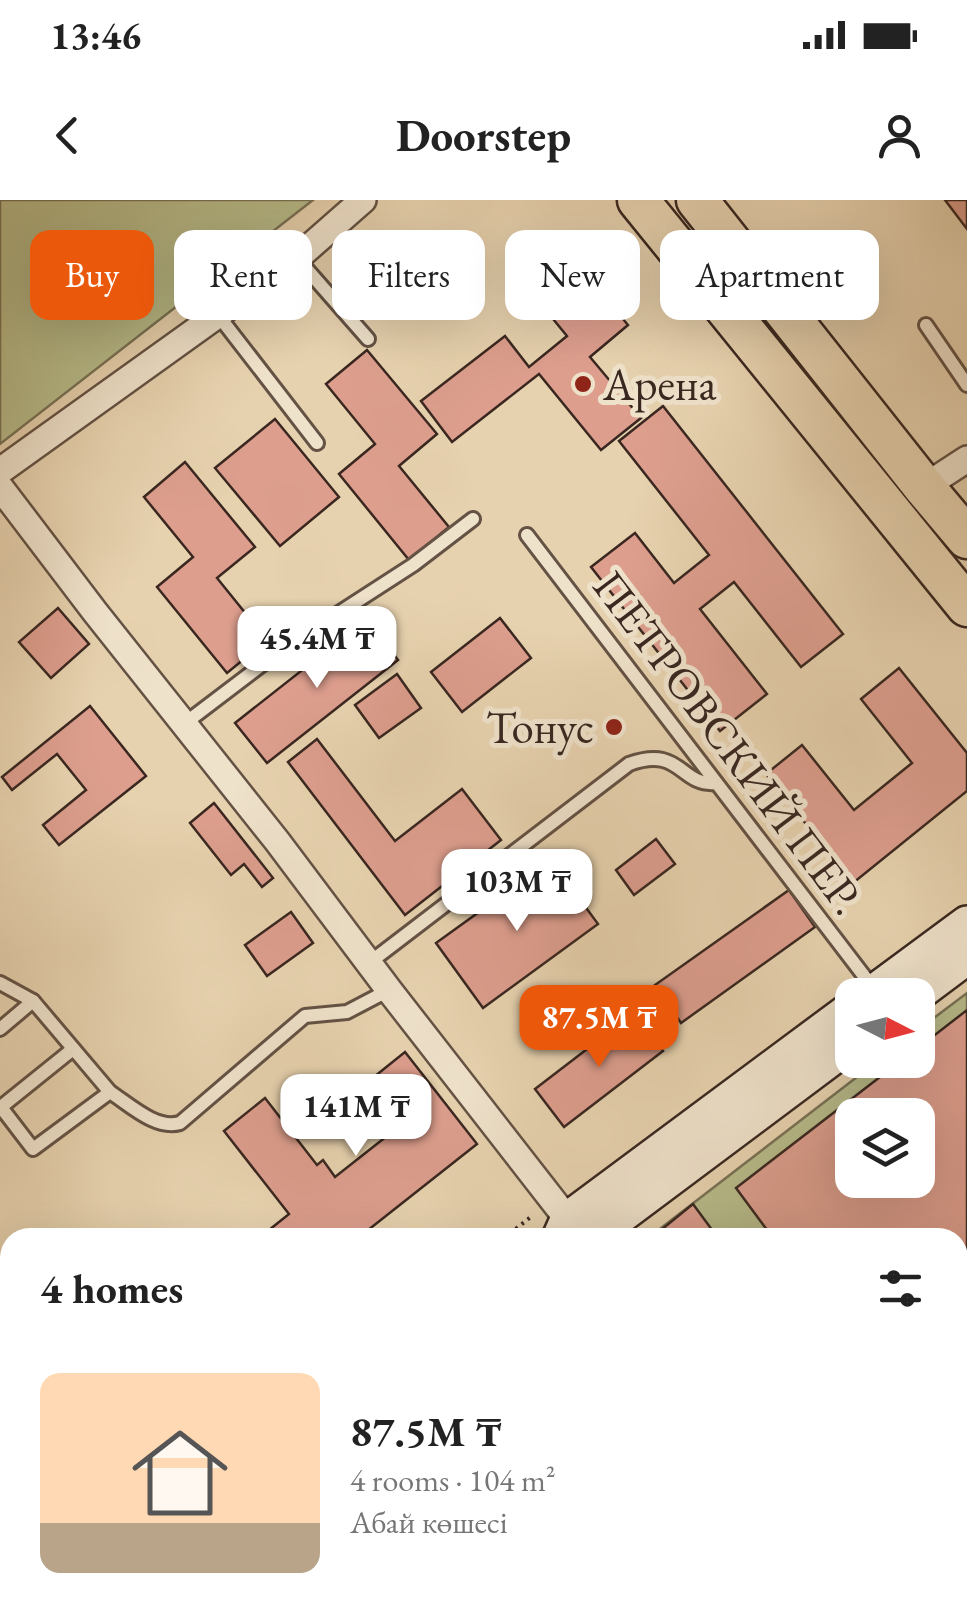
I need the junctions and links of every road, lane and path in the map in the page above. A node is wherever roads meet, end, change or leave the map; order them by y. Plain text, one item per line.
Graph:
1 (363, 200) edge
2 (638, 200) edge
3 (697, 200) edge
4 (312, 244) edge
5 (312, 276) edge
6 (211, 320) edge
7 (222, 320) edge
8 (926, 326) dead end
9 (368, 339) dead end
10 (967, 385) edge
11 (316, 443) dead end
12 (967, 459) edge
13 (0, 471) edge
14 (0, 487) edge
15 (924, 487) junction
16 (472, 519) dead end
17 (527, 535) dead end
18 (967, 538) edge
19 (967, 606) edge
20 (184, 724) junction
21 (715, 783) junction
22 (967, 924) edge
23 (967, 956) edge
24 (369, 963) junction
25 (852, 978) edge
26 (893, 978) edge
27 (935, 980) edge
28 (0, 982) edge
29 (389, 990) junction
30 (33, 1001) junction
31 (835, 1022) edge
32 (0, 1029) edge
33 (74, 1049) junction
34 (835, 1053) edge
35 (110, 1092) junction
36 (0, 1107) edge
37 (570, 1227) edge

1 - 4 street
2 - 19 main road
3 - 15 main road
5 - 9 lane
6 - 13 street
7 - 11 lane
8 - 10 lane
12 - 15 street
14 - 20 street
15 - 18 main road
16 - 20 lane
17 - 21 lane, ПЕТРОВСКИЙ ПЕР.
20 - 24 street
21 - 24 lane
21 - 25 lane, ПЕТРОВСКИЙ ПЕР.
22 - 26 main road
23 - 27 main road
24 - 29 street
28 - 30 lane
29 - 35 lane
29 - 37 street
30 - 32 lane
30 - 33 lane
31 - 37 main road
33 - 35 lane
33 - 36 lane
34 - 37 main road
35 - 36 lane

